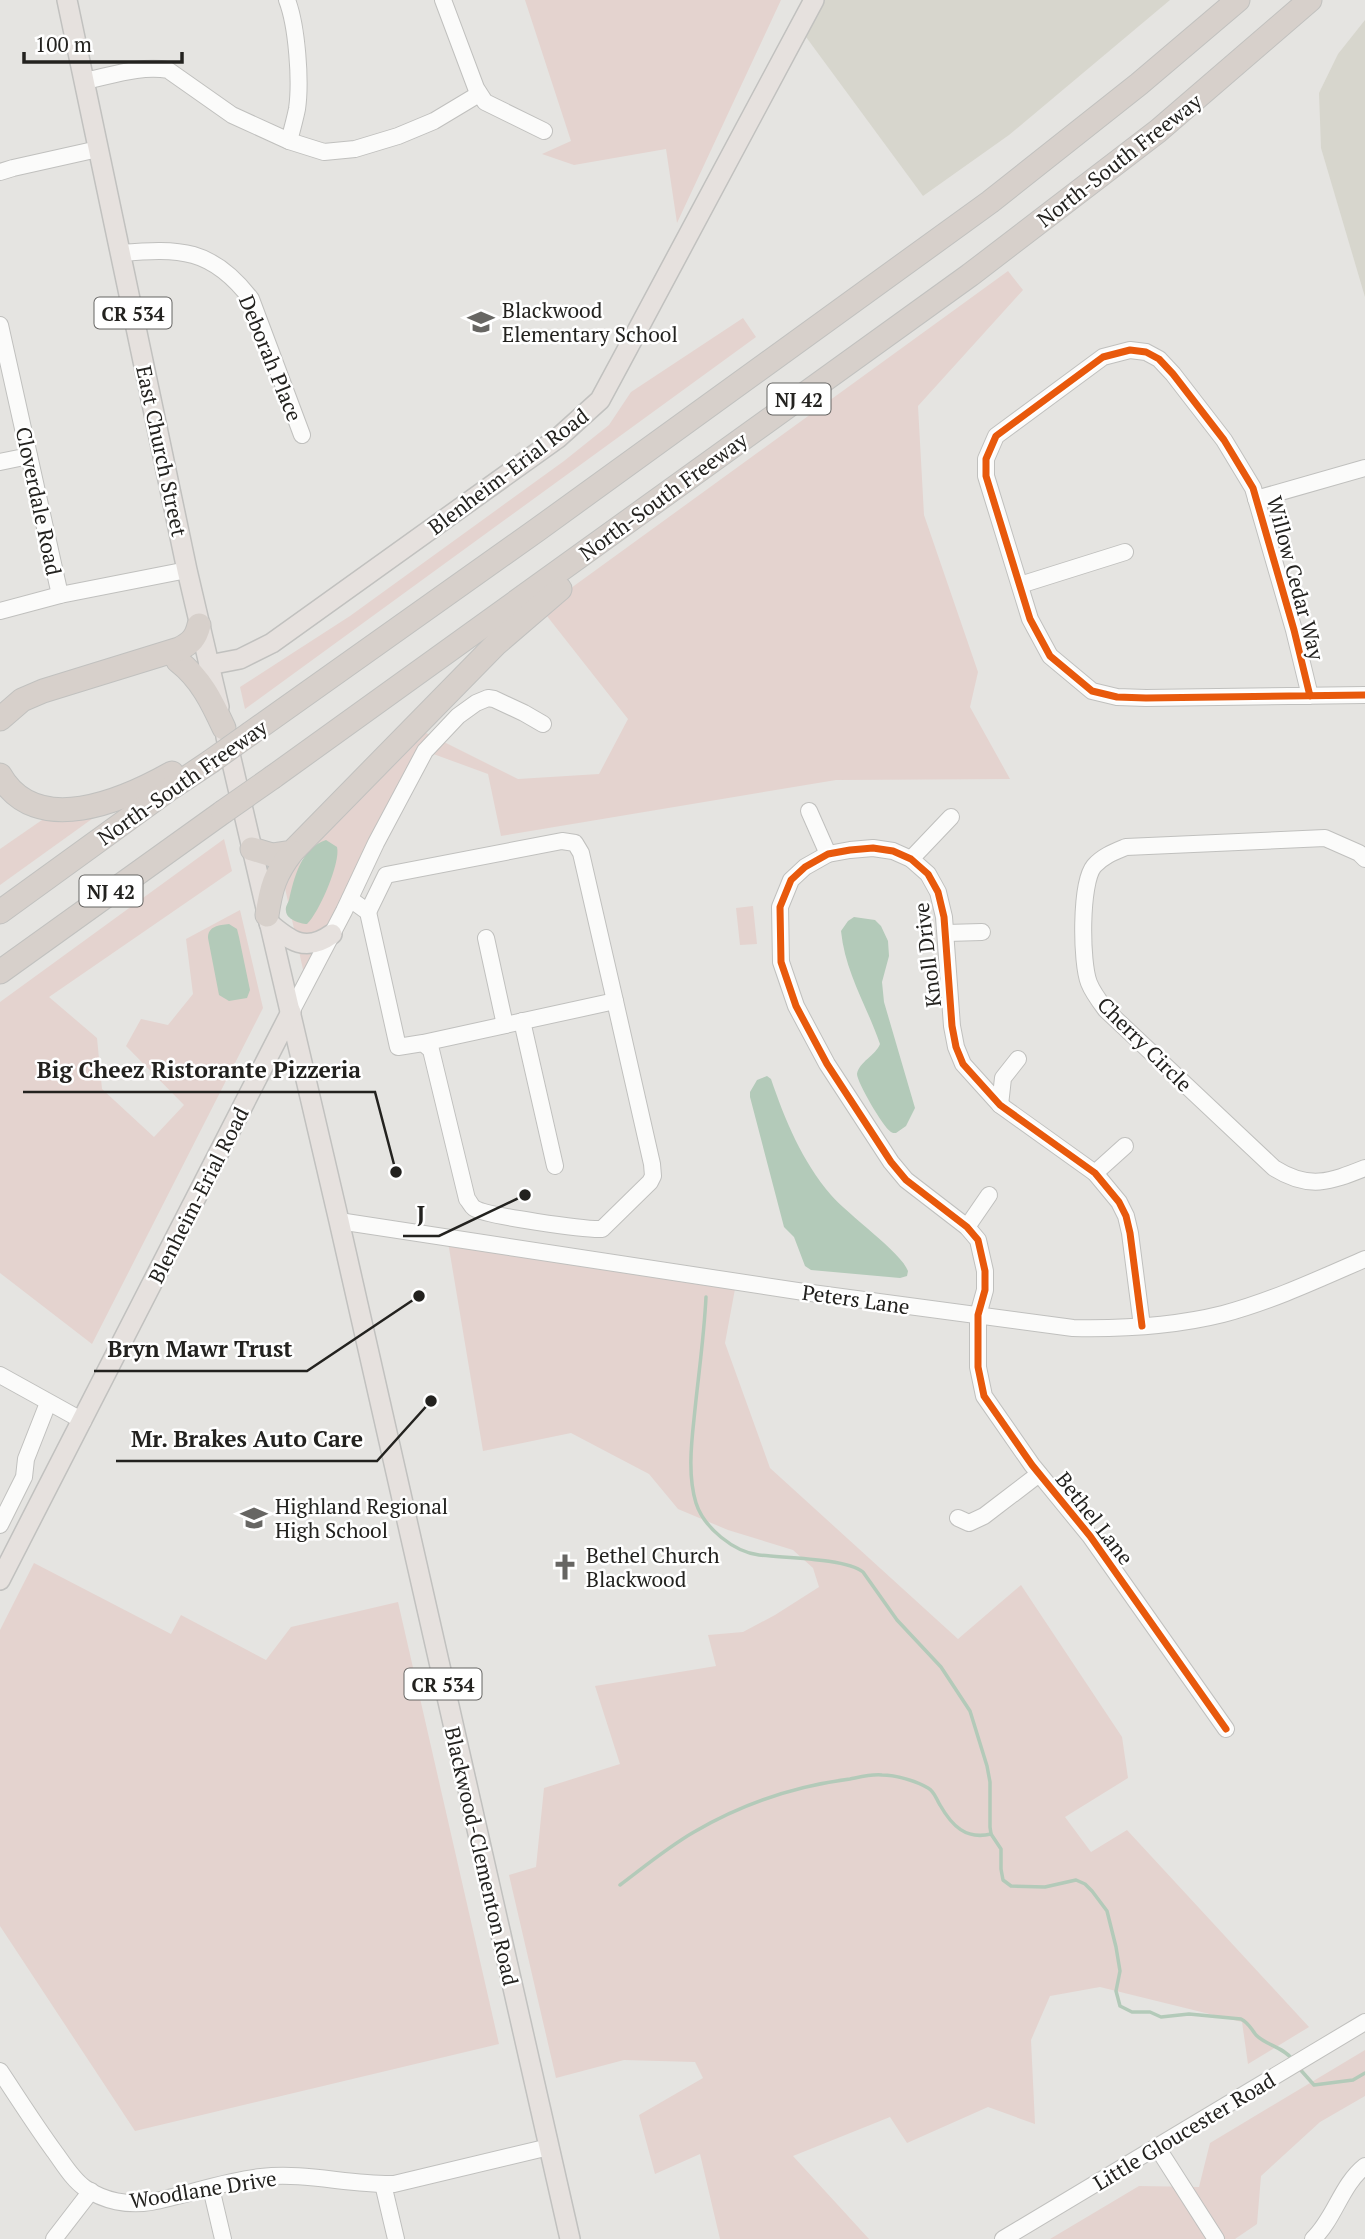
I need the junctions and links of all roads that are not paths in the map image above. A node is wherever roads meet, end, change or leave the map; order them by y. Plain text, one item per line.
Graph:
1 (67, 0) edge
2 (287, 0) edge
3 (443, 0) edge
4 (814, 0) edge
5 (1238, 0) edge
6 (1310, 0) edge
7 (84, 81) junction
8 (479, 94) junction
9 (544, 131) dead end
10 (289, 141) junction
11 (98, 149) junction
12 (0, 172) edge
13 (120, 253) junction
14 (0, 325) edge
15 (302, 435) dead end
16 (747, 436) junction
17 (29, 456) junction
18 (0, 462) edge
19 (1365, 468) edge
20 (1256, 499) junction
21 (1125, 552) dead end
22 (187, 570) junction
23 (1020, 585) junction
24 (60, 595) junction
25 (0, 611) edge
26 (199, 625) junction
27 (153, 658) junction
28 (178, 661) junction
29 (209, 665) junction
30 (1365, 695) edge
31 (1310, 696) junction
32 (0, 719) edge
33 (543, 724) dead end
34 (240, 729) junction
35 (209, 757) junction
36 (0, 775) edge
37 (235, 777) joint
38 (809, 811) dead end
39 (951, 817) dead end
40 (252, 849) junction
41 (292, 852) junction
42 (828, 854) junction
43 (911, 859) junction
44 (1365, 859) edge
45 (367, 865) junction
46 (386, 874) junction
47 (350, 899) junction
48 (0, 912) edge
49 (368, 912) junction
50 (268, 919) junction
51 (982, 932) dead end
52 (946, 933) junction
53 (332, 934) junction
54 (486, 938) dead end
55 (0, 972) edge
56 (615, 1000) junction
57 (291, 1012) junction
58 (522, 1021) junction
59 (505, 1025) junction
60 (423, 1043) junction
61 (1018, 1059) dead end
62 (1000, 1105) junction
63 (1125, 1146) dead end
64 (555, 1166) dead end
65 (1365, 1168) edge
66 (1095, 1174) junction
67 (989, 1195) dead end
68 (340, 1221) junction
69 (571, 1227) junction
70 (967, 1227) junction
71 (565, 1255) junction
72 (1365, 1259) edge
73 (978, 1315) junction
74 (1142, 1326) junction
75 (0, 1375) edge
76 (48, 1403) junction
77 (83, 1421) junction
78 (1039, 1474) junction
79 (958, 1518) dead end
80 (0, 1525) edge
81 (0, 1580) edge
82 (1226, 1729) dead end
83 (1365, 2022) edge
84 (1, 2076) edge
85 (548, 2147) junction
86 (1157, 2147) junction
87 (1365, 2166) edge
88 (383, 2184) junction
89 (211, 2188) junction
90 (91, 2191) junction
91 (54, 2239) edge
92 (223, 2239) edge
93 (397, 2239) edge
94 (570, 2239) edge
95 (1003, 2239) edge
96 (1216, 2239) edge
97 (1313, 2239) edge

1 - 7 main road, East Church Street / CR 534
2 - 10 street
3 - 8 street
4 - 29 main road, Blenheim-Erial Road
5 - 34 highway, North-South Freeway / NJ 42
6 - 16 highway, North-South Freeway / NJ 42
7 - 10 street
7 - 11 main road, East Church Street / CR 534
8 - 9 street
8 - 10 street
11 - 12 street
11 - 13 main road, East Church Street / CR 534
13 - 15 street, Deborah Place
13 - 22 main road, East Church Street / CR 534
14 - 17 street, Cloverdale Road
16 - 41 highway
16 - 55 highway, North-South Freeway / NJ 42, bridge
17 - 18 street
17 - 24 street, Cloverdale Road
19 - 20 street
20 - 23 street, Willow Cedar Way
20 - 31 street, Willow Cedar Way
21 - 23 street
22 - 24 street
22 - 26 main road, East Church Street / CR 534
23 - 31 street, Willow Cedar Way
24 - 25 street
26 - 27 highway
26 - 29 main road, East Church Street / CR 534
27 - 28 highway
27 - 32 highway
28 - 29 highway
28 - 34 highway
29 - 34 main road, East Church Street / CR 534
30 - 31 street, Willow Cedar Way
33 - 45 street, Blenheim-Erial Road
34 - 35 highway, North-South Freeway / NJ 42, bridge
34 - 37 main road, East Church Street / CR 534
35 - 36 highway
35 - 48 highway, North-South Freeway / NJ 42
37 - 40 main road, Blackwood-Clementon Road / CR 534
38 - 42 street
39 - 43 street
40 - 41 highway
40 - 50 main road, Blackwood-Clementon Road / CR 534
41 - 50 highway
42 - 43 street
42 - 70 street
43 - 52 street, Knoll Drive
44 - 65 street, Cherry Circle
45 - 46 street
45 - 47 street, Blenheim-Erial Road
46 - 49 street
46 - 56 street
47 - 49 street
47 - 53 street, Blenheim-Erial Road
49 - 60 street
50 - 53 main road
50 - 57 main road, Blackwood-Clementon Road / CR 534
51 - 52 street
52 - 62 street, Knoll Drive
53 - 57 street, Blenheim-Erial Road
54 - 59 street
56 - 58 street
56 - 69 street
57 - 68 main road, Blackwood-Clementon Road / CR 534
57 - 77 main road, Blenheim-Erial Road
58 - 59 street
58 - 64 street
59 - 60 street
60 - 69 street
61 - 62 street
62 - 66 street, Knoll Drive
63 - 66 street
66 - 74 street, Knoll Drive
67 - 70 street
68 - 71 street, Peters Lane
68 - 85 main road, Blackwood-Clementon Road / CR 534
69 - 71 street
70 - 73 street
71 - 73 street, Peters Lane
72 - 74 street, Peters Lane
73 - 74 street, Peters Lane
73 - 78 street, Bethel Lane
75 - 76 street
76 - 77 street
76 - 80 street
77 - 81 main road, Blenheim-Erial Road
78 - 79 street
78 - 82 street, Bethel Lane
83 - 86 street, Little Gloucester Road
84 - 90 street, Woodlane Drive
85 - 88 street, Woodlane Drive
85 - 94 main road, Blackwood-Clementon Road / CR 534
86 - 95 street, Little Gloucester Road
86 - 96 street
87 - 97 street
88 - 89 street, Woodlane Drive
88 - 93 street
89 - 90 street, Woodlane Drive
89 - 92 street
90 - 91 street

